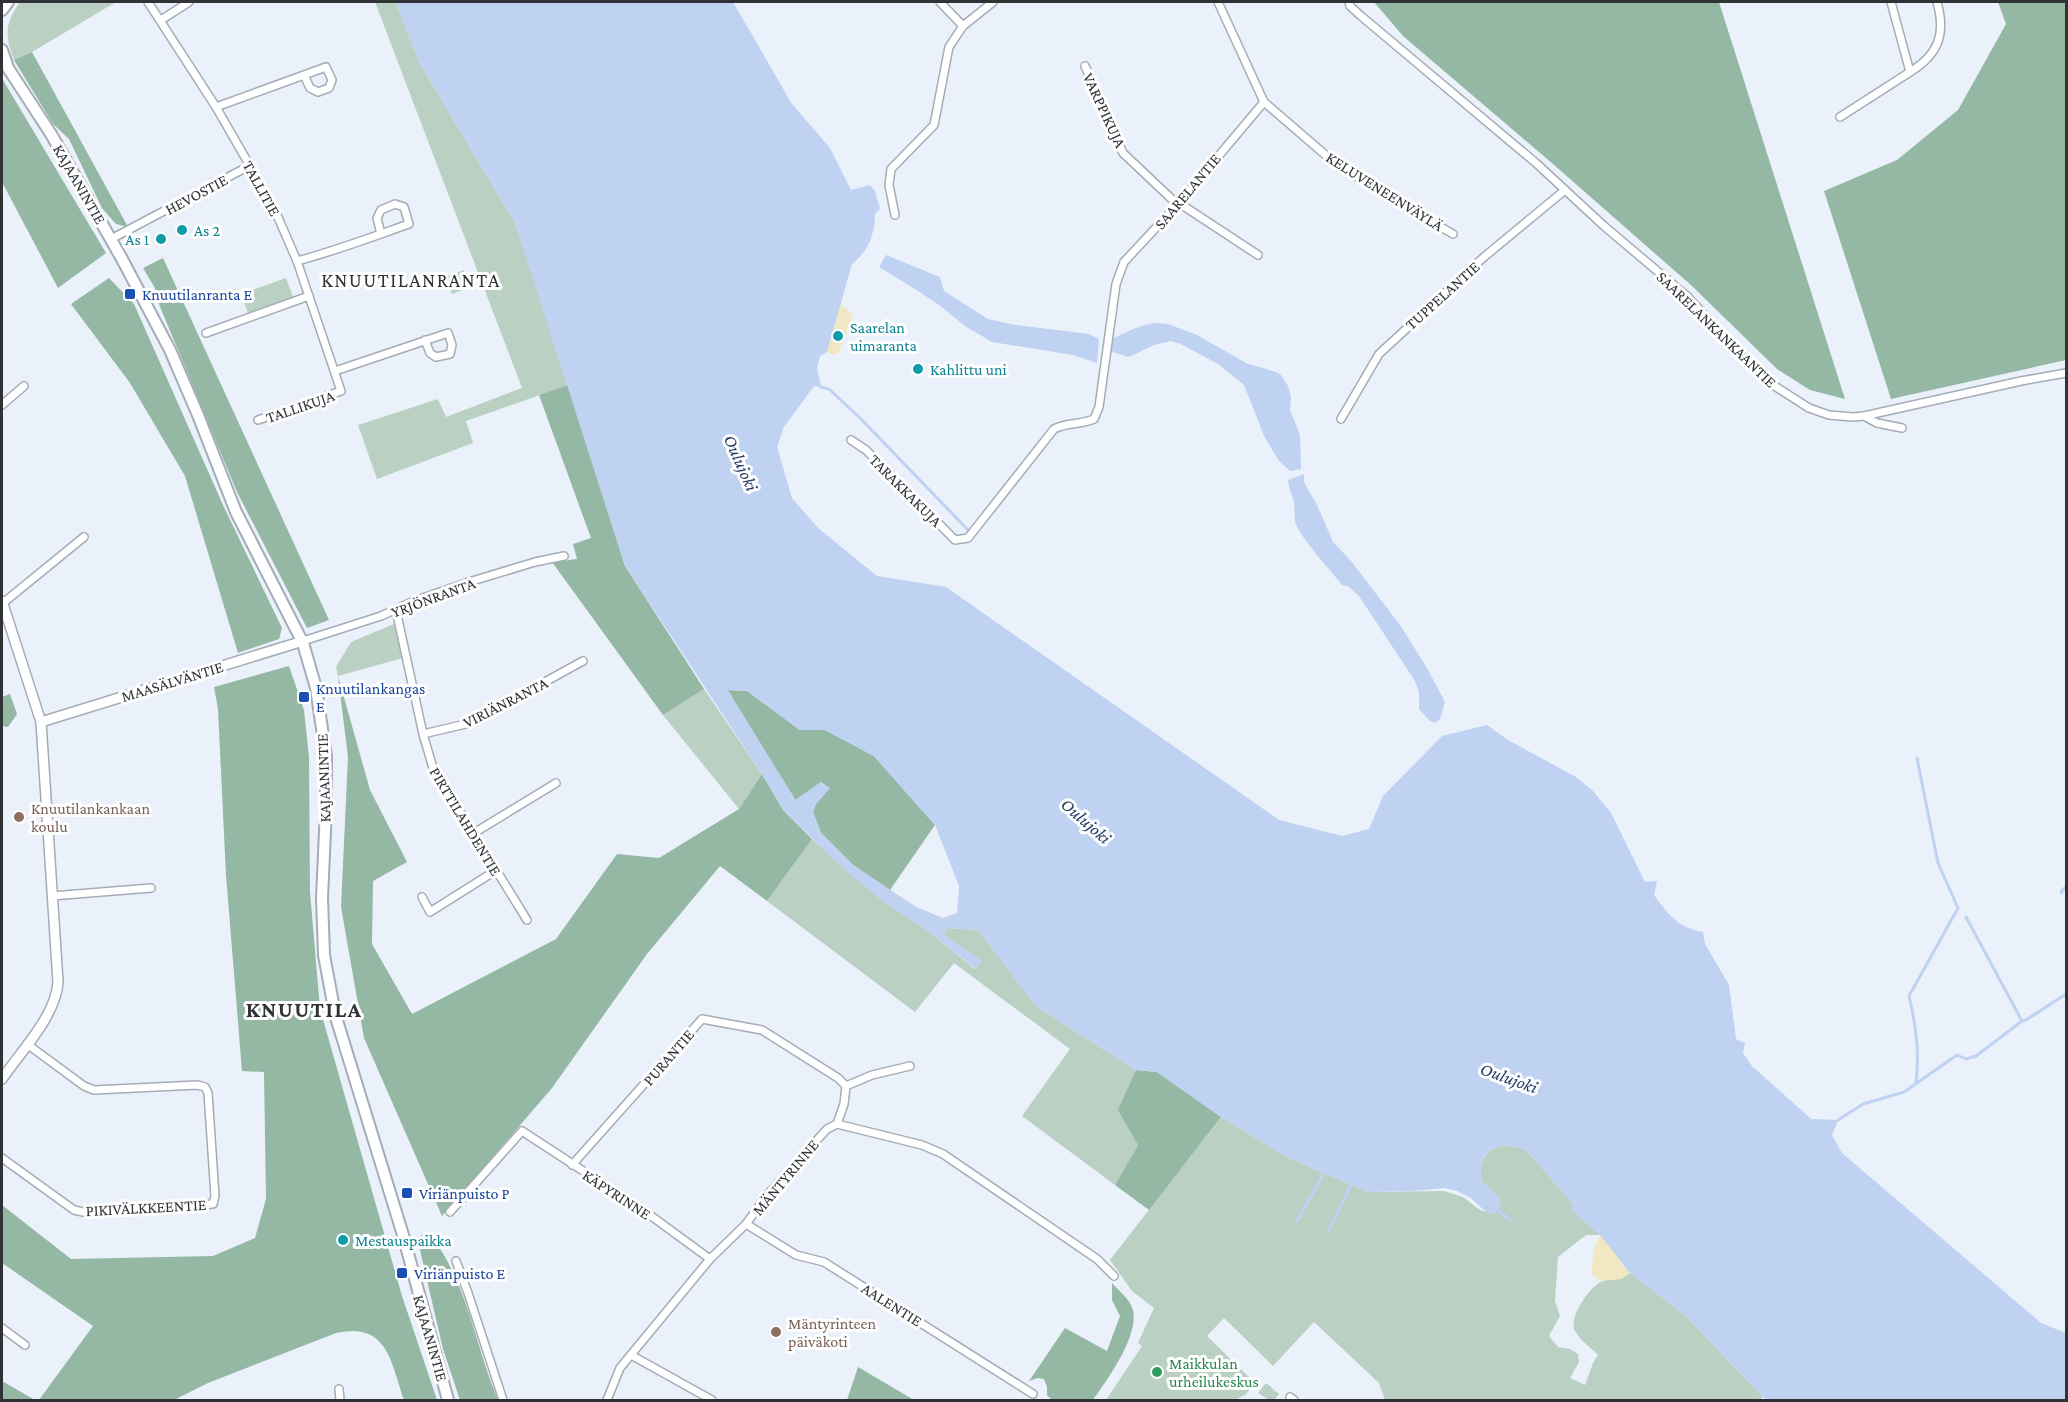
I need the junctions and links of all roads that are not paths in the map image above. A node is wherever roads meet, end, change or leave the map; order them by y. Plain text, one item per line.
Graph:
1 (8, 2) edge
2 (148, 2) edge
3 (189, 2) edge
4 (940, 2) edge
5 (993, 2) edge
6 (1218, 2) edge
7 (1349, 2) edge
8 (1892, 2) edge
9 (1937, 2) edge
10 (2, 10) edge
11 (160, 20) junction
12 (963, 26) junction
13 (2, 50) edge
14 (5, 66) edge
15 (1085, 66) dead end
16 (1910, 72) junction
17 (304, 75) dead end
18 (1264, 102) junction
19 (216, 107) junction
20 (1840, 117) dead end
21 (249, 166) junction
22 (1565, 190) junction
23 (1178, 203) junction
24 (895, 215) dead end
25 (381, 234) junction
26 (1453, 234) dead end
27 (111, 239) junction
28 (1258, 255) dead end
29 (297, 261) junction
30 (309, 296) junction
31 (206, 333) dead end
32 (426, 340) dead end
33 (335, 371) junction
34 (2067, 373) edge
35 (24, 386) dead end
36 (341, 391) joint
37 (2, 405) edge
38 (1864, 416) junction
39 (1341, 419) dead end
40 (258, 420) dead end
41 (1902, 428) dead end
42 (851, 440) dead end
43 (84, 537) dead end
44 (959, 541) joint
45 (564, 556) dead end
46 (2, 602) edge
47 (396, 610) junction
48 (303, 642) junction
49 (583, 661) dead end
50 (41, 722) junction
51 (423, 734) junction
52 (556, 783) dead end
53 (474, 833) junction
54 (495, 871) junction
55 (151, 888) dead end
56 (52, 896) junction
57 (422, 897) dead end
58 (527, 920) dead end
59 (27, 1044) junction
60 (910, 1066) dead end
61 (2, 1078) edge
62 (846, 1086) junction
63 (837, 1124) junction
64 (2, 1158) edge
65 (572, 1165) junction
66 (450, 1212) dead end
67 (746, 1224) junction
68 (710, 1259) junction
69 (456, 1261) dead end
70 (1114, 1276) dead end
71 (2, 1328) edge
72 (25, 1345) dead end
73 (631, 1355) junction
74 (339, 1389) dead end
75 (1033, 1394) dead end
76 (340, 1401) edge
77 (448, 1401) edge
78 (503, 1401) edge
79 (607, 1401) edge
80 (712, 1401) edge

1 - 10 main road
2 - 11 street, TALLITIE
3 - 11 street
4 - 12 street
5 - 12 street
6 - 18 street, KELUVENEENVÄYLÄ
7 - 22 street, SAARELANKANKAANTIE
8 - 16 street
9 - 16 street
11 - 19 street, TALLITIE
12 - 24 street
13 - 14 main road, KAJAANINTIE
14 - 27 main road, KAJAANINTIE
15 - 23 street, VARPPIKUJA
16 - 20 street
17 - 19 street
18 - 23 street, SAARELANTIE
18 - 26 street, KELUVENEENVÄYLÄ
19 - 21 street, TALLITIE
21 - 27 street, HEVOSTIE
21 - 29 street, TALLITIE
22 - 38 street, SAARELANKANKAANTIE
22 - 39 street, TUPPELANTIE
23 - 28 street, VARPPIKUJA
23 - 44 street, SAARELANTIE
25 - 25 street
25 - 29 street
27 - 48 main road, KAJAANINTIE
29 - 30 street, TALLITIE
30 - 31 street
30 - 33 street, TALLITIE
32 - 33 street
33 - 36 street, TALLITIE
34 - 38 street, SAARELANKANKAANTIE
35 - 37 street
36 - 40 street, TALLIKUJA
38 - 41 street
42 - 44 street, TARAKKAKUJA
43 - 46 street
45 - 47 street, YRJÖNRANTA
46 - 50 street
47 - 48 street, YRJÖNRANTA
47 - 51 street, PIRTTILAHDENTIE
48 - 50 street, MAASÄLVÄNTIE
48 - 77 main road, KAJAANINTIE
49 - 51 street, VIRIÄNRANTA
50 - 56 street
51 - 53 street, PIRTTILAHDENTIE
52 - 53 street
53 - 54 street, PIRTTILAHDENTIE
54 - 57 street
54 - 58 street, PIRTTILAHDENTIE
55 - 56 street
56 - 59 street
59 - 61 street
59 - 64 street, PIKIVÄLKKEENTIE
60 - 62 street
62 - 63 street
62 - 65 street, PURANTIE
63 - 67 street, MÄNTYRINNE
63 - 70 street
65 - 66 street, KÄPYRINNE
65 - 68 street, KÄPYRINNE
67 - 68 street, MÄNTYRINNE
67 - 75 street, AALENTIE
68 - 73 street, MÄNTYRINNE
69 - 78 street
71 - 72 street
73 - 79 street, MÄNTYRINNE
73 - 80 street
74 - 76 street

